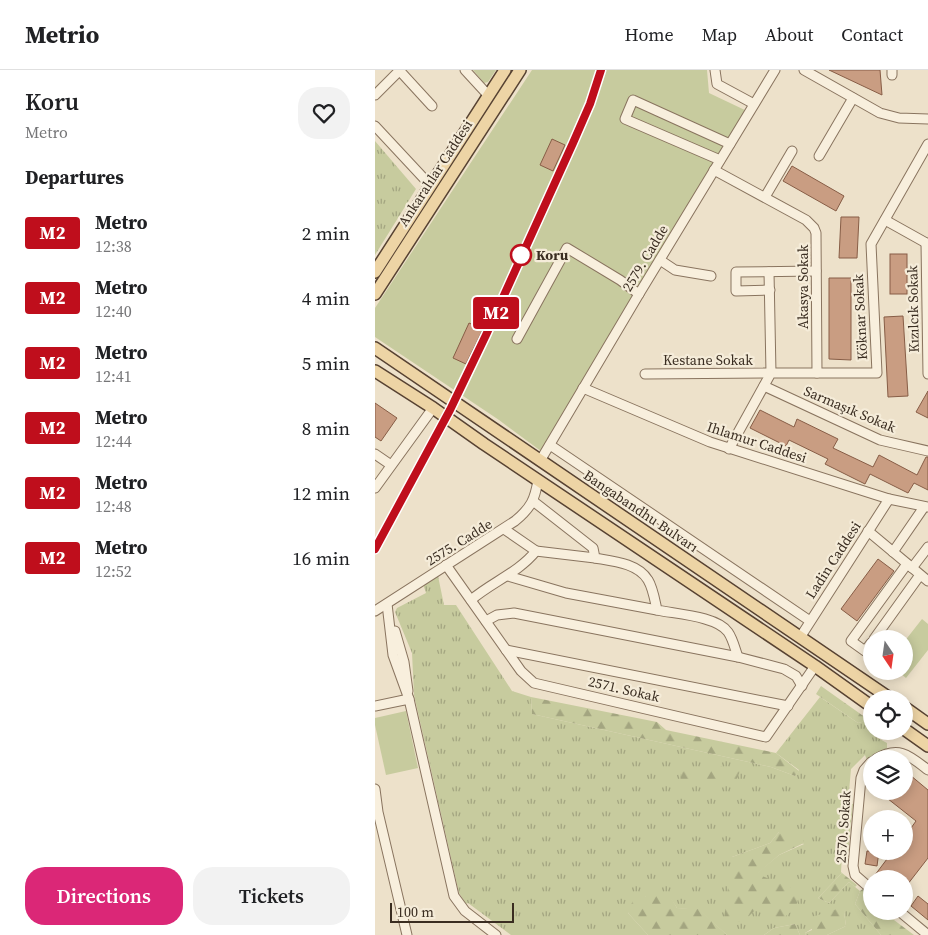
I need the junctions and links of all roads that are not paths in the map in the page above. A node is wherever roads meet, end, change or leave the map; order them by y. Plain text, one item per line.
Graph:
1 (400, 70) edge
2 (465, 70) edge
3 (505, 70) edge
4 (520, 70) edge
5 (715, 70) edge
6 (775, 70) edge
7 (804, 70) edge
8 (375, 95) edge
9 (488, 95) junction
10 (853, 98) junction
11 (500, 101) junction
12 (754, 104) junction
13 (432, 106) dead end
14 (928, 119) edge
15 (375, 126) edge
16 (730, 144) junction
17 (928, 144) edge
18 (792, 151) dead end
19 (925, 155) edge
20 (819, 156) dead end
21 (720, 160) junction
22 (714, 170) junction
23 (429, 185) junction
24 (441, 191) junction
25 (765, 197) junction
26 (885, 220) junction
27 (927, 243) edge
28 (660, 260) junction
29 (816, 271) junction
30 (375, 272) edge
31 (769, 272) junction
32 (711, 276) dead end
33 (770, 290) junction
34 (375, 294) edge
35 (639, 294) junction
36 (517, 339) dead end
37 (375, 348) edge
38 (375, 371) edge
39 (771, 373) junction
40 (817, 373) junction
41 (645, 374) dead end
42 (928, 374) edge
43 (764, 386) junction
44 (583, 388) junction
45 (433, 408) junction
46 (550, 445) junction
47 (729, 449) junction
48 (928, 451) edge
49 (375, 454) edge
50 (540, 461) junction
51 (391, 465) junction
52 (379, 475) edge
53 (538, 480) junction
54 (375, 488) edge
55 (889, 499) junction
56 (533, 501) junction
57 (926, 507) edge
58 (504, 529) junction
59 (868, 531) junction
60 (928, 547) edge
61 (536, 551) junction
62 (893, 552) junction
63 (595, 558) junction
64 (446, 566) junction
65 (909, 566) junction
66 (920, 575) junction
67 (508, 576) junction
68 (928, 581) edge
69 (471, 600) junction
70 (387, 604) junction
71 (657, 610) junction
72 (375, 611) edge
73 (486, 621) junction
74 (810, 621) junction
75 (880, 630) edge
76 (801, 636) junction
77 (506, 650) junction
78 (863, 650) edge
79 (738, 657) junction
80 (815, 666) junction
81 (801, 686) junction
82 (878, 690) edge
83 (409, 699) junction
84 (863, 700) edge
85 (375, 706) edge
86 (788, 706) junction
87 (913, 713) edge
88 (928, 724) edge
89 (913, 735) edge
90 (928, 746) edge
91 (913, 759) edge
92 (928, 770) edge
93 (863, 772) edge
94 (375, 789) edge
95 (863, 882) edge
96 (910, 920) edge
97 (928, 934) edge
98 (407, 935) edge
99 (496, 935) edge

1 - 8 street
1 - 13 street
2 - 9 street
3 - 9 main road, Ankaralılar Caddesi
4 - 11 main road, Ankaralılar Caddesi
5 - 12 street
6 - 12 street, 2579. Cadde
7 - 10 street
9 - 11 main road
9 - 23 main road, Ankaralılar Caddesi
10 - 14 street
10 - 20 street
11 - 24 main road, Ankaralılar Caddesi
12 - 16 street, 2579. Cadde
15 - 23 street
16 - 21 street, 2579. Cadde
16 - 21 street
17 - 19 street, Köknar Sokak
18 - 25 street
19 - 26 street, Köknar Sokak
21 - 22 street, 2579. Cadde
22 - 25 street, Akasya Sokak
22 - 28 street, 2579. Cadde
23 - 24 main road
23 - 30 main road, Ankaralılar Caddesi
24 - 34 main road, Ankaralılar Caddesi
25 - 29 street, Akasya Sokak
26 - 27 street
26 - 40 street, Köknar Sokak
27 - 42 street, Kızılcık Sokak
28 - 32 street
28 - 35 street, 2579. Cadde
29 - 31 street
29 - 40 street, Akasya Sokak
31 - 33 street
31 - 33 street
33 - 39 street
35 - 36 street
35 - 44 street, 2579. Cadde
37 - 50 main road, Bangabandhu Bulvarı
38 - 45 main road
39 - 40 street, Köknar Sokak
39 - 41 street, Kestane Sokak
39 - 43 street
43 - 47 street
43 - 48 street, Sarmaşık Sokak
44 - 46 street, 2579. Cadde
44 - 47 street, Ihlamur Caddesi
45 - 51 street
45 - 53 main road
46 - 50 street, 2579. Cadde
46 - 74 street
47 - 55 street, Ihlamur Caddesi
49 - 51 street
50 - 53 main road
50 - 76 main road, Bangabandhu Bulvarı
51 - 52 street
52 - 54 street
53 - 56 street, 2575. Cadde
53 - 80 main road
55 - 57 street, Ihlamur Caddesi
55 - 59 street, Ladin Caddesi
56 - 58 street, 2575. Cadde
56 - 63 street
57 - 62 street
58 - 61 street
58 - 64 street, 2575. Cadde
59 - 62 street
59 - 74 street, Ladin Caddesi
60 - 65 street
61 - 63 street
61 - 67 street
62 - 65 street
63 - 71 street
64 - 69 street, 2571. Sokak
64 - 70 street, 2575. Cadde
65 - 66 street
65 - 78 street
66 - 68 street
66 - 75 street
67 - 69 street
67 - 71 street
69 - 73 street, 2571. Sokak
70 - 72 street, 2575. Cadde
70 - 83 street
71 - 79 street
73 - 77 street, 2571. Sokak
73 - 79 street
74 - 76 street, Ladin Caddesi
76 - 82 main road, Bangabandhu Bulvarı
77 - 86 street
77 - 86 street, 2571. Sokak
79 - 81 street
80 - 81 street, 2571. Sokak
80 - 84 main road
81 - 86 street, 2571. Sokak
83 - 85 street
83 - 99 street
87 - 88 main road
89 - 90 main road
91 - 92 street
93 - 95 street, 2570. Sokak
94 - 98 street
96 - 97 street

